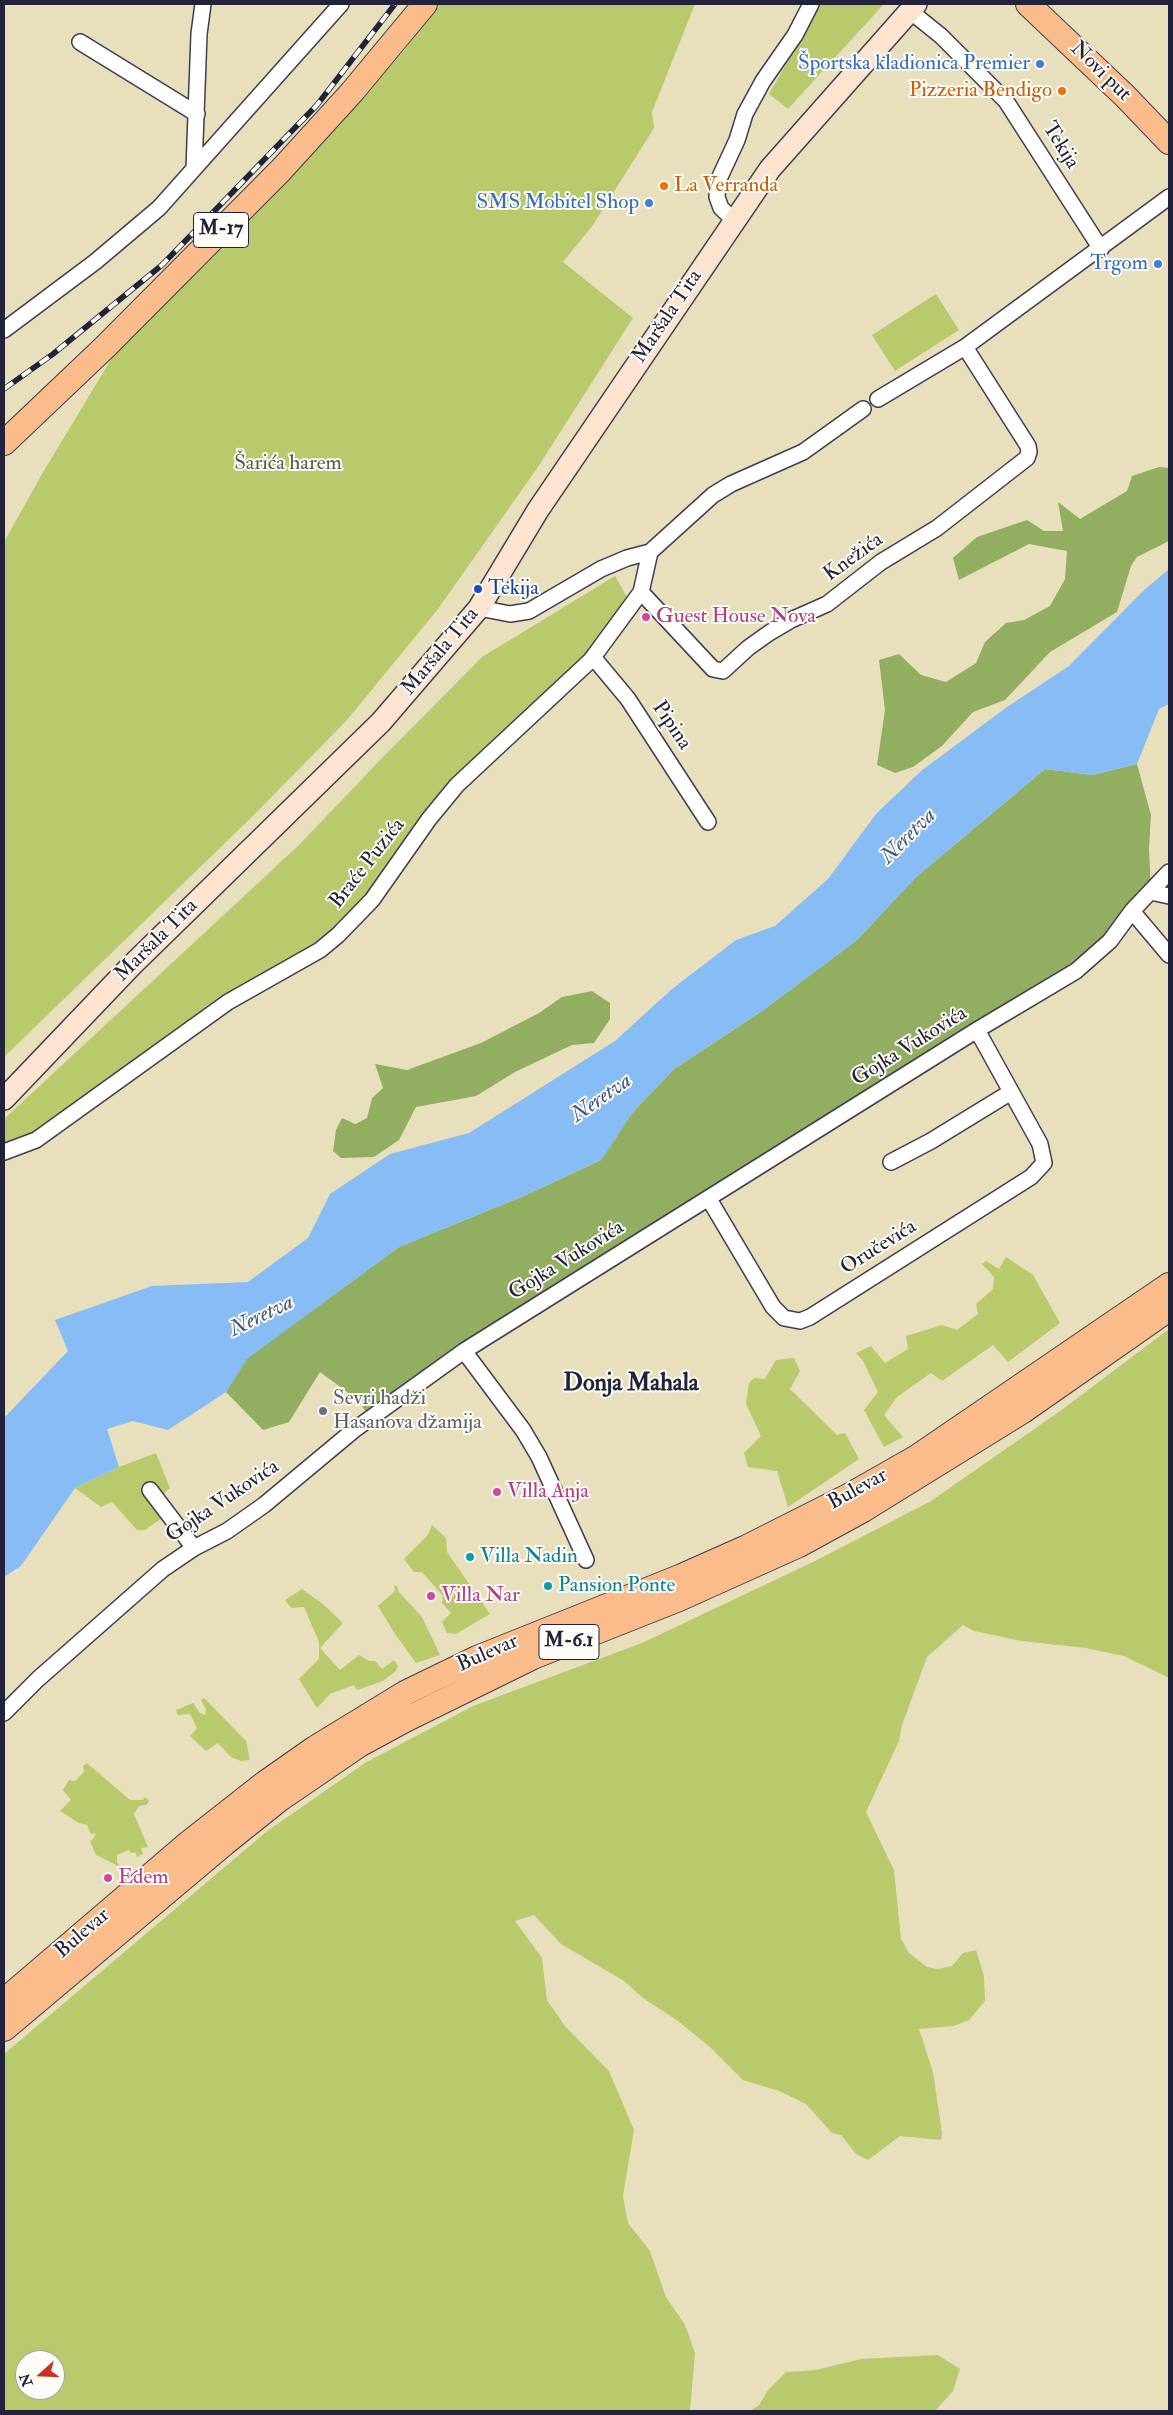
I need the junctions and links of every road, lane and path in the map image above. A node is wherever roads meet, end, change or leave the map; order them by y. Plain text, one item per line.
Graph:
1 (202, 4) edge
2 (341, 4) edge
3 (426, 4) edge
4 (811, 4) edge
5 (1028, 4) edge
6 (913, 7) edge
7 (80, 42) dead end
8 (197, 114) junction
9 (1169, 142) edge
10 (194, 170) junction
11 (1169, 197) edge
12 (734, 220) junction
13 (1101, 248) junction
14 (4, 330) edge
15 (965, 347) junction
16 (878, 399) dead end
17 (863, 410) dead end
18 (4, 443) edge
19 (650, 552) junction
20 (641, 592) junction
21 (479, 608) junction
22 (593, 657) junction
23 (708, 822) dead end
24 (1169, 872) edge
25 (1151, 892) junction
26 (1169, 896) edge
27 (1132, 911) junction
28 (1169, 955) edge
29 (977, 1030) junction
30 (1011, 1092) junction
31 (4, 1099) edge
32 (4, 1152) edge
33 (890, 1162) dead end
34 (709, 1199) junction
35 (1169, 1285) edge
36 (1169, 1309) edge
37 (464, 1351) junction
38 (150, 1490) dead end
39 (194, 1548) junction
40 (586, 1560) dead end
41 (4, 1713) edge
42 (4, 2001) edge
43 (4, 2029) edge

1 - 8 street
2 - 10 street
3 - 18 main road, M-17
4 - 12 street
5 - 9 main road, Novi put
6 - 12 street, Maršala Tita
6 - 13 street, Tekija
7 - 8 street
8 - 10 street
10 - 14 street
11 - 13 street
12 - 21 street, Maršala Tita
13 - 15 street
15 - 16 street
15 - 20 street, Knežića
17 - 19 street
19 - 20 street
19 - 21 street
20 - 22 street, Braće Puzića
21 - 31 street, Maršala Tita
22 - 23 street, Pipina
22 - 32 street, Braće Puzića
24 - 25 street, Gojka Vukovića
25 - 26 street
25 - 27 street, Gojka Vukovića
27 - 28 street
27 - 29 street, Gojka Vukovića
29 - 30 street, Oručevića
29 - 34 street, Gojka Vukovića
30 - 33 street
30 - 34 street, Oručevića
34 - 37 street, Gojka Vukovića
35 - 42 main road, Bulevar / M-6.1
36 - 43 main road, M-6.1
37 - 39 street, Gojka Vukovića
37 - 40 street
38 - 39 street
39 - 41 street, Gojka Vukovića

